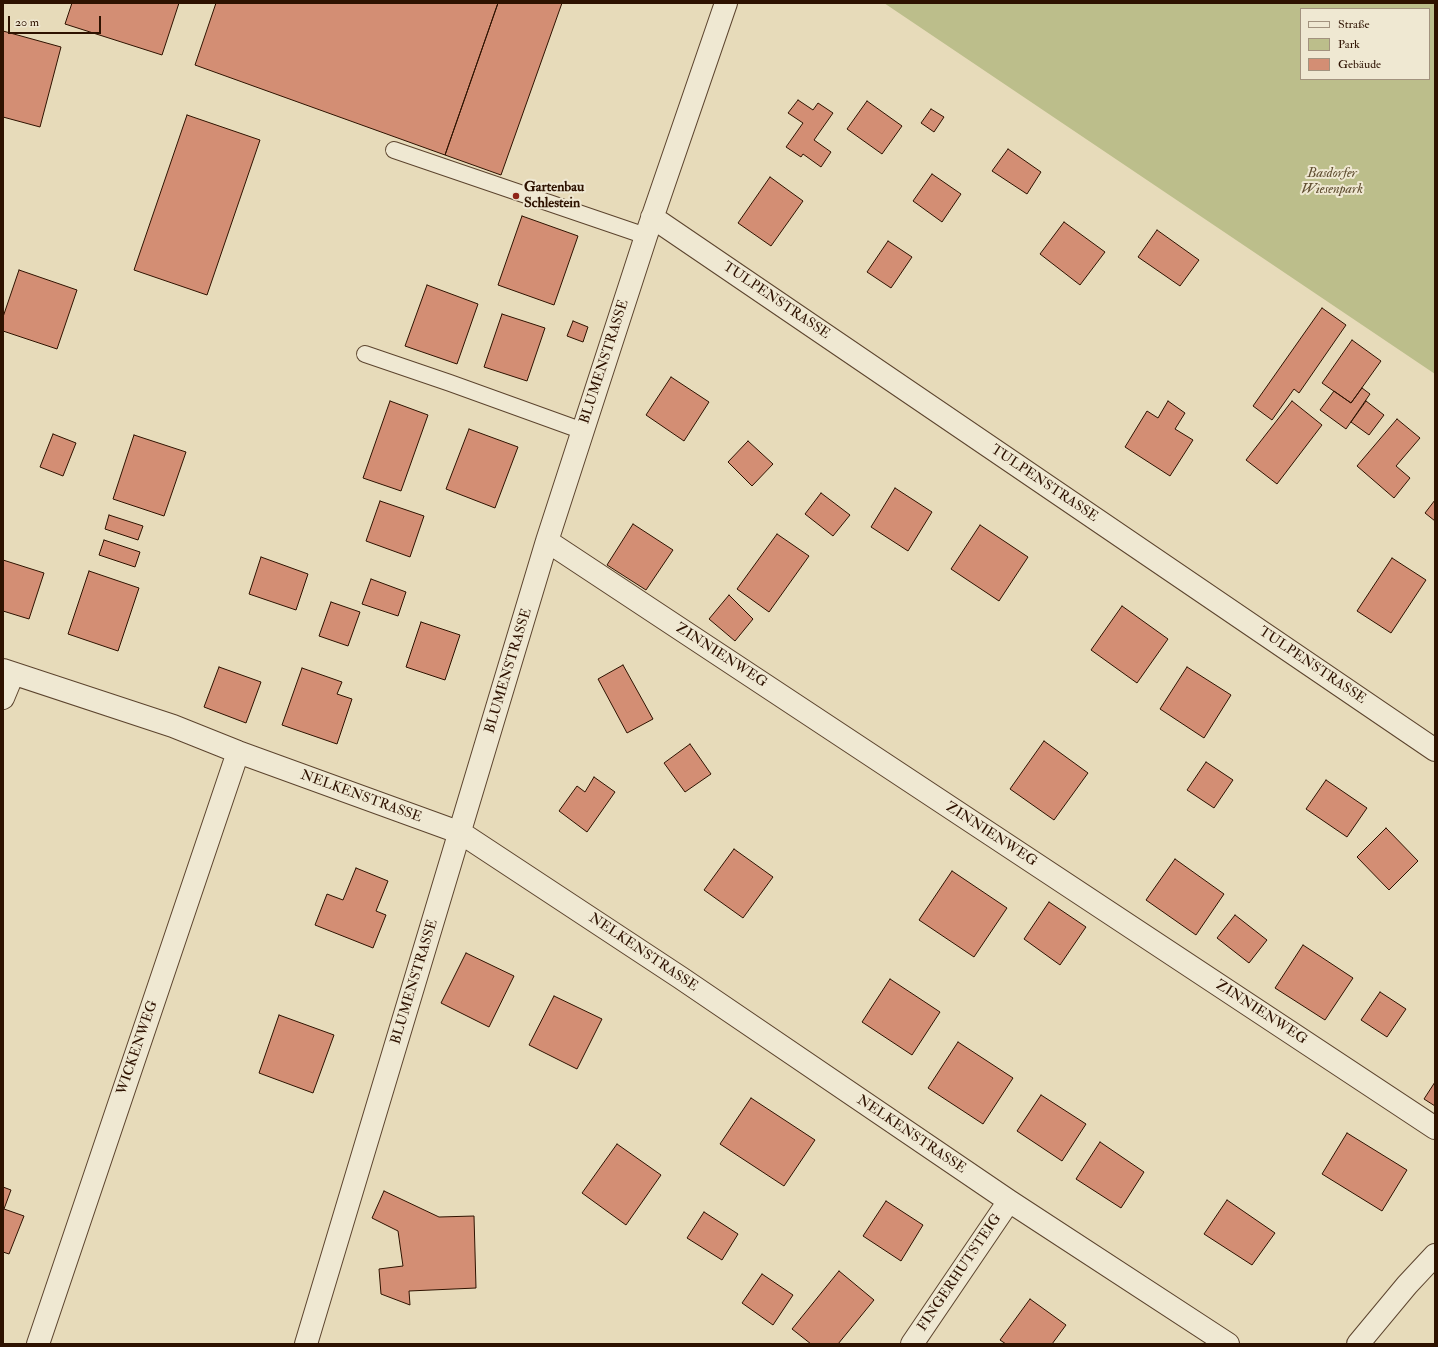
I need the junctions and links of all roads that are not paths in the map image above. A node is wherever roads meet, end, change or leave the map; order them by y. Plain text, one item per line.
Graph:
1 (726, 3) edge
2 (394, 150) dead end
3 (649, 227) junction
4 (365, 354) dead end
5 (583, 431) junction
6 (547, 542) junction
7 (8, 672) edge
8 (3, 698) edge
9 (1435, 750) edge
10 (238, 752) junction
11 (460, 833) junction
12 (1435, 1128) edge
13 (1009, 1201) junction
14 (1435, 1255) edge
15 (38, 1344) edge
16 (306, 1344) edge
17 (912, 1344) edge
18 (1228, 1344) edge
19 (1358, 1344) edge

1 - 3 street, BLUMENSTRASSE
2 - 3 lane
3 - 5 street, BLUMENSTRASSE
3 - 9 street, TULPENSTRASSE
4 - 5 lane
5 - 6 street, BLUMENSTRASSE
6 - 11 street, BLUMENSTRASSE
6 - 12 street, ZINNIENWEG
7 - 8 street
7 - 10 street, NELKENSTRASSE
10 - 11 street, NELKENSTRASSE
10 - 15 street, WICKENWEG
11 - 13 street, NELKENSTRASSE
11 - 16 street, BLUMENSTRASSE
13 - 17 street, FINGERHUTSTEIG
13 - 18 street, NELKENSTRASSE
14 - 19 street

